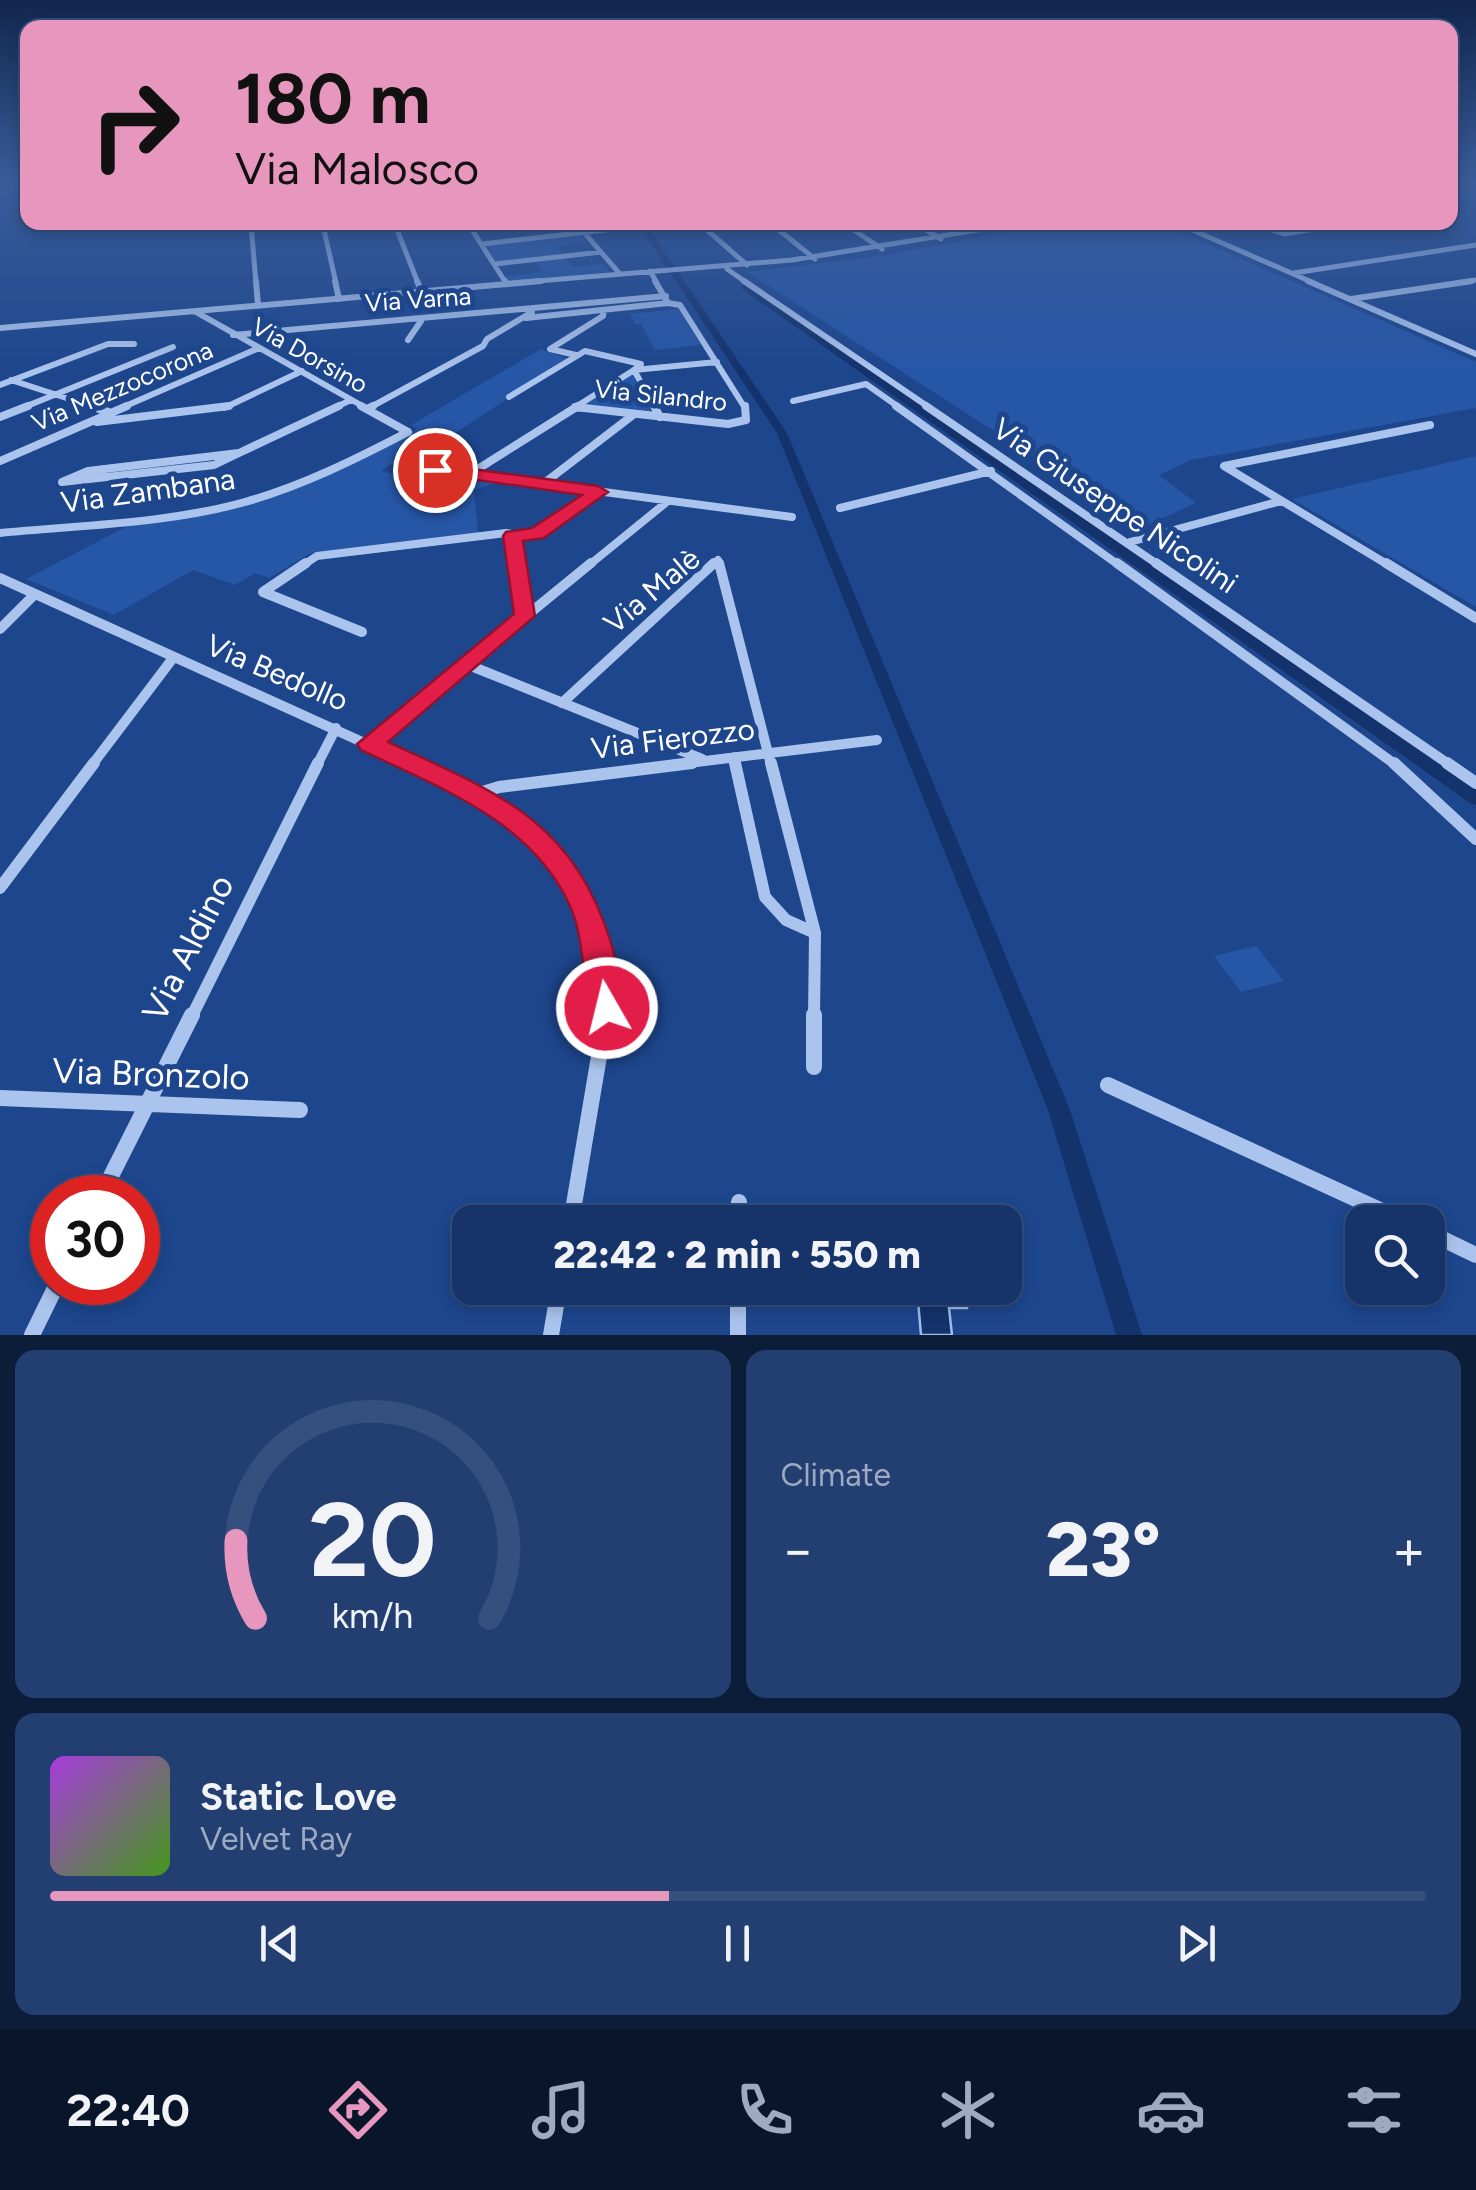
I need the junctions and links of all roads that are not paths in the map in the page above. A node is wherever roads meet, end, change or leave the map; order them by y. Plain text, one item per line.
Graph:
1 (253, 245) edge
2 (327, 245) edge
3 (403, 245) edge
4 (483, 245) edge
5 (595, 245) edge
6 (725, 245) edge
7 (799, 245) edge
8 (877, 245) edge
9 (903, 245) edge
10 (1227, 245) edge
11 (1474, 245) edge
12 (882, 249) junction
13 (601, 252) junction
14 (816, 259) junction
15 (495, 264) junction
16 (748, 265) junction
17 (727, 270) junction
18 (650, 271) junction
19 (1290, 273) junction
20 (620, 274) junction
21 (1476, 280) edge
22 (507, 284) junction
23 (422, 292) junction
24 (339, 299) junction
25 (667, 299) junction
26 (1350, 299) junction
27 (258, 305) junction
28 (537, 309) junction
29 (604, 310) junction
30 (194, 311) junction
31 (520, 318) junction
32 (421, 320) junction
33 (0, 328) edge
34 (233, 335) junction
35 (408, 340) dead end
36 (134, 344) dead end
37 (172, 347) dead end
38 (259, 348) junction
39 (1476, 354) edge
40 (577, 355) junction
41 (717, 362) junction
42 (634, 370) junction
43 (302, 371) junction
44 (12, 380) junction
45 (0, 383) edge
46 (57, 394) junction
47 (509, 397) dead end
48 (352, 400) junction
49 (793, 401) dead end
50 (575, 407) junction
51 (368, 409) junction
52 (110, 412) junction
53 (634, 414) junction
54 (0, 417) edge
55 (660, 417) junction
56 (87, 423) junction
57 (1430, 425) dead end
58 (408, 432) joint
59 (240, 454) junction
60 (0, 460) edge
61 (401, 465) dead end
62 (990, 471) junction
63 (470, 474) junction
64 (543, 484) junction
65 (598, 492) junction
66 (668, 500) junction
67 (1282, 501) junction
68 (840, 508) dead end
69 (792, 517) dead end
70 (0, 532) edge
71 (512, 536) junction
72 (1130, 542) junction
73 (0, 578) edge
74 (34, 594) junction
75 (525, 616) junction
76 (1476, 618) edge
77 (0, 629) edge
78 (362, 632) dead end
79 (173, 658) junction
80 (466, 664) junction
81 (562, 703) junction
82 (336, 728) junction
83 (878, 740) dead end
84 (370, 744) junction
85 (771, 752) junction
86 (734, 757) junction
87 (705, 760) junction
88 (1476, 784) edge
89 (476, 794) junction
90 (1476, 839) edge
91 (0, 888) edge
92 (815, 933) junction
93 (814, 1067) dead end
94 (1108, 1085) dead end
95 (0, 1098) edge
96 (147, 1103) junction
97 (300, 1110) dead end
98 (111, 1175) edge
99 (739, 1202) dead end
100 (574, 1205) edge
101 (739, 1205) edge
102 (1369, 1205) edge
103 (1445, 1240) edge
104 (1476, 1255) edge
105 (47, 1305) edge
106 (557, 1305) edge
107 (738, 1305) edge
108 (32, 1335) edge
109 (551, 1335) edge
110 (738, 1335) edge

1 - 27 street
2 - 24 street
3 - 23 street
4 - 15 street
5 - 13 street
6 - 16 street
7 - 14 street
8 - 12 street
9 - 12 street
10 - 19 street
11 - 19 street
12 - 14 street
13 - 15 street
13 - 20 street
14 - 16 street
15 - 22 street
16 - 17 street
17 - 18 street
17 - 72 street, Via Giuseppe Nicolini
18 - 20 street
18 - 25 street
19 - 26 street
20 - 22 street
21 - 26 street
22 - 23 street
23 - 24 street
24 - 27 street
25 - 28 street, Via Varna
25 - 29 street
25 - 41 street
26 - 39 street
27 - 30 street
28 - 31 street
28 - 32 street, Via Varna
29 - 31 street
29 - 40 street
30 - 33 street
30 - 34 street, Via Dorsino
31 - 51 street
32 - 34 street, Via Varna
32 - 35 street
34 - 38 street, Via Dorsino
36 - 44 street
37 - 46 street
38 - 43 street, Via Dorsino
38 - 52 street, Via Mezzocorona
40 - 42 street
40 - 47 street
41 - 42 street
41 - 55 street, Via Silandro
42 - 50 street
42 - 55 street
43 - 48 street, Via Dorsino
43 - 56 street
44 - 45 street
44 - 46 street
46 - 52 street
46 - 54 street
48 - 51 street, Via Dorsino
48 - 59 street
49 - 62 street
50 - 53 street, Via Silandro
50 - 63 street
51 - 58 street, Via Dorsino
52 - 56 street, Via Mezzocorona
53 - 55 street, Via Silandro
53 - 64 street
56 - 60 street, Via Mezzocorona
57 - 67 street
58 - 70 street, Via Zambana
59 - 59 street
61 - 63 street
62 - 68 street
62 - 90 street
63 - 64 street
64 - 65 street
65 - 66 street
65 - 71 street
66 - 69 street
66 - 75 street
67 - 72 street
67 - 76 street
71 - 75 street
71 - 78 street
72 - 88 street, Via Giuseppe Nicolini
73 - 74 street, Via Bedollo
74 - 77 street
74 - 79 street, Via Bedollo
75 - 80 street
79 - 82 street, Via Bedollo
79 - 91 street
80 - 81 street
80 - 84 street
81 - 85 street, Via Malè
81 - 87 street
82 - 84 street, Via Bedollo
82 - 96 street, Via Aldino
83 - 85 street, Via Fierozzo
84 - 89 street, Via Bedollo
85 - 86 street, Via Fierozzo
85 - 92 street
86 - 87 street, Via Fierozzo
86 - 92 street
87 - 89 street, Via Fierozzo
89 - 100 street, Via Bedollo
92 - 93 street
94 - 102 street
95 - 96 street, Via Bronzolo
96 - 97 street, Via Bronzolo
96 - 98 street, Via Aldino
99 - 101 street
103 - 104 street
105 - 108 street
106 - 109 street
107 - 110 street

